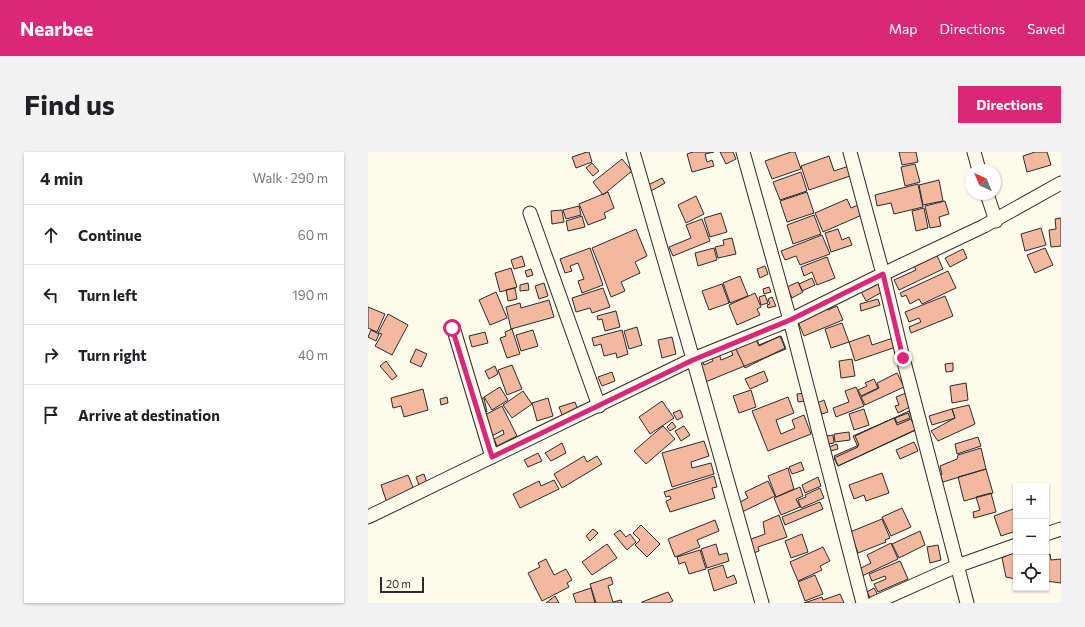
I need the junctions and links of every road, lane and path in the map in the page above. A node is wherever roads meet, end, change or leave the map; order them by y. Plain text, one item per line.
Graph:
1 (633, 152) edge
2 (743, 152) edge
3 (850, 152) edge
4 (974, 152) edge
5 (978, 164) edge
6 (1061, 183) edge
7 (989, 200) edge
8 (530, 213) dead end
9 (996, 220) junction
10 (883, 274) junction
11 (790, 320) junction
12 (452, 328) dead end
13 (693, 360) junction
14 (599, 406) junction
15 (492, 457) junction
16 (368, 517) edge
17 (1061, 529) edge
18 (1049, 533) edge
19 (1013, 546) edge
20 (957, 566) junction
21 (762, 603) edge
22 (863, 603) edge
23 (874, 603) edge
24 (967, 603) edge

1 - 13 street
2 - 11 street
3 - 10 street
4 - 5 street
6 - 9 street
7 - 9 street
8 - 14 street
9 - 10 street
10 - 11 street
10 - 20 street
11 - 13 street
11 - 22 street
12 - 15 street
13 - 14 street
13 - 21 street
14 - 15 street
15 - 16 street
17 - 18 street
19 - 20 street
20 - 23 street
20 - 24 street

